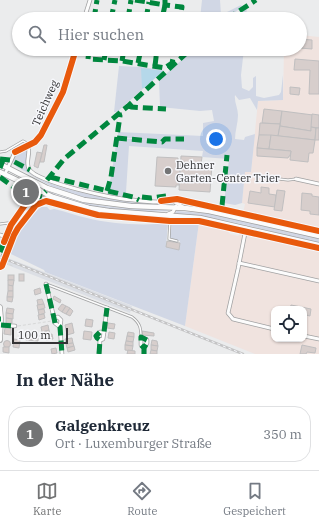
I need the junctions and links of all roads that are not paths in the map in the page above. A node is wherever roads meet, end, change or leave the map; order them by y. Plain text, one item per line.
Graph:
1 (90, 0) edge
2 (86, 12) edge
3 (74, 56) edge
4 (28, 145) junction
5 (0, 152) edge
6 (0, 164) edge
7 (8, 167) junction
8 (2, 173) edge
9 (262, 177) dead end
10 (296, 180) joint
11 (36, 182) junction
12 (26, 184) junction
13 (319, 184) edge
14 (47, 188) junction
15 (39, 191) junction
16 (53, 197) junction
17 (175, 202) junction
18 (33, 204) junction
19 (176, 208) junction
20 (185, 208) junction
21 (166, 215) junction
22 (0, 224) edge
23 (15, 228) junction
24 (246, 228) junction
25 (0, 235) edge
26 (319, 236) edge
27 (10, 238) junction
28 (177, 241) dead end
29 (319, 245) edge
30 (0, 263) edge
31 (239, 263) junction
32 (319, 281) edge
33 (46, 284) joint
34 (0, 307) edge
35 (107, 308) junction
36 (54, 320) junction
37 (1, 325) edge
38 (15, 326) road end
39 (60, 327) junction
40 (271, 328) edge
41 (104, 332) junction
42 (141, 337) joint
43 (307, 337) edge
44 (319, 339) edge
45 (0, 340) edge
46 (100, 340) junction
47 (62, 354) edge
48 (99, 354) edge
49 (144, 354) edge

1 - 2 street
3 - 4 street, Teichweg
4 - 5 lane
4 - 7 street, Teichweg
4 - 17 street
6 - 7 main road
7 - 8 street, Teichweg
7 - 11 main road
8 - 12 main road
9 - 10 lane
10 - 13 street
11 - 14 main road
11 - 15 street
12 - 15 main road
12 - 18 main road
14 - 15 street
14 - 19 main road
15 - 16 main road
15 - 18 street
16 - 18 street
16 - 21 main road
17 - 19 street
17 - 20 street
18 - 23 street
19 - 20 main road
19 - 21 street
20 - 26 main road
21 - 24 main road
21 - 28 lane
22 - 23 lane
23 - 27 street
24 - 29 main road
24 - 31 street
25 - 27 street
27 - 30 street
31 - 32 street
31 - 40 street
33 - 35 lane
33 - 36 street
34 - 37 street
35 - 41 street
35 - 42 lane
36 - 39 street
36 - 39 street
37 - 38 street
37 - 45 street
39 - 47 street
41 - 46 street
41 - 46 street
42 - 49 street
43 - 44 street
46 - 48 street

